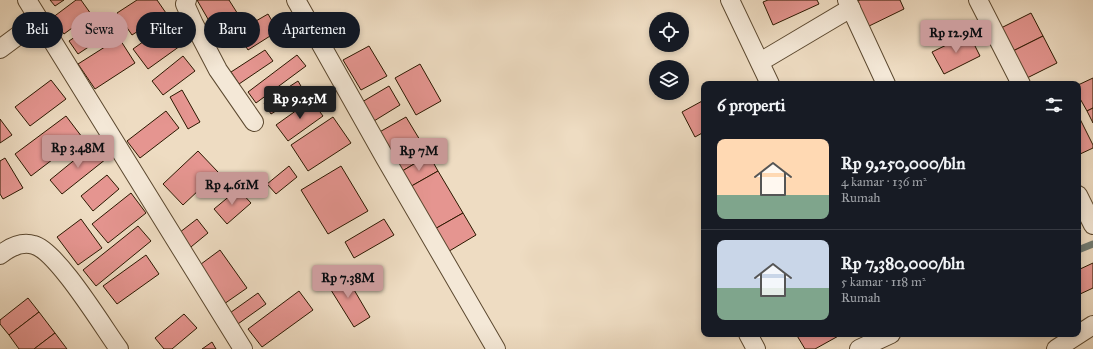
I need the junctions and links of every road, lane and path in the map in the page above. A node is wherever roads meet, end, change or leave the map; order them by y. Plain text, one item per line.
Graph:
1 (27, 0) edge
2 (187, 0) edge
3 (296, 0) edge
4 (730, 0) edge
5 (978, 0) edge
6 (849, 4) edge
7 (34, 12) edge
8 (12, 40) edge
9 (56, 48) edge
10 (0, 49) edge
11 (760, 62) junction
12 (769, 81) edge
13 (885, 81) edge
14 (1019, 81) edge
15 (254, 122) dead end
16 (1081, 202) edge
17 (1093, 225) edge
18 (0, 255) edge
19 (1093, 325) edge
20 (1081, 333) edge
21 (750, 337) edge
22 (883, 337) edge
23 (1074, 337) edge
24 (119, 349) edge
25 (243, 349) edge
26 (496, 349) edge
27 (756, 349) edge
28 (858, 349) edge
29 (1056, 349) edge

1 - 7 street
2 - 15 street
3 - 26 street
4 - 11 street
5 - 14 street
6 - 11 street
6 - 13 street
8 - 10 street
9 - 25 street
11 - 12 street
16 - 17 street
18 - 24 street
19 - 20 street
21 - 27 street
22 - 28 street
23 - 29 street

